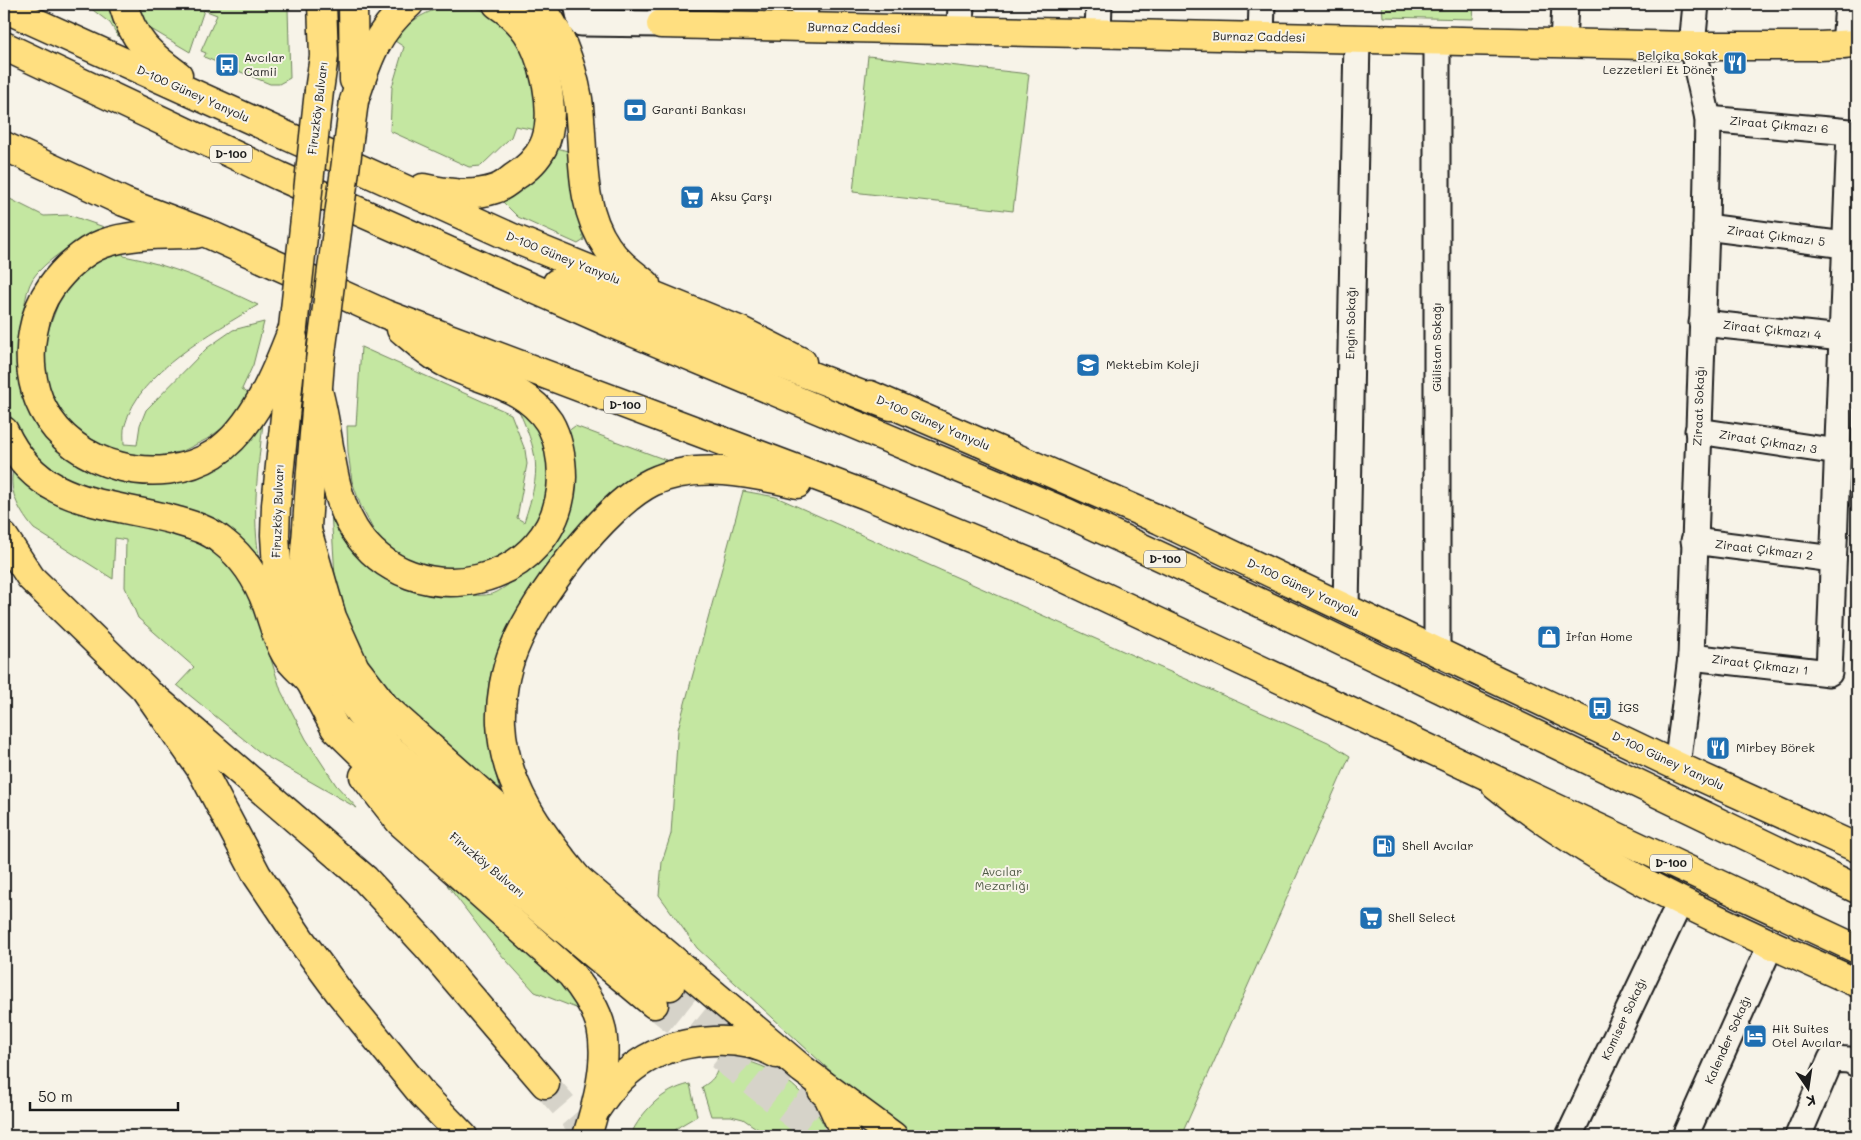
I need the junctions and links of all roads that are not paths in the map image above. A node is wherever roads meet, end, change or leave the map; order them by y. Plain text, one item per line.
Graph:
1 (123, 4) edge
2 (353, 4) edge
3 (410, 4) edge
4 (497, 4) edge
5 (539, 4) edge
6 (578, 4) edge
7 (961, 4) edge
8 (1099, 4) edge
9 (1262, 4) edge
10 (1565, 4) edge
11 (1696, 4) edge
12 (1848, 4) edge
13 (322, 6) edge
14 (4, 8) edge
15 (661, 14) edge
16 (805, 16) edge
17 (960, 30) junction
18 (1098, 33) junction
19 (1261, 37) junction
20 (1357, 39) junction
21 (1437, 40) junction
22 (1562, 43) junction
23 (1851, 45) edge
24 (4, 46) edge
25 (1692, 46) junction
26 (206, 100) junction
27 (354, 101) junction
28 (1708, 119) junction
29 (4, 146) edge
30 (381, 179) junction
31 (1706, 227) junction
32 (206, 233) junction
33 (1846, 245) junction
34 (462, 255) junction
35 (666, 300) junction
36 (385, 314) junction
37 (1702, 323) junction
38 (294, 328) junction
39 (1842, 338) junction
40 (318, 391) junction
41 (891, 406) junction
42 (4, 431) edge
43 (1698, 431) junction
44 (1838, 452) junction
45 (866, 495) junction
46 (307, 530) junction
47 (4, 536) edge
48 (1694, 541) junction
49 (1834, 559) junction
50 (1346, 608) junction
51 (1438, 653) junction
52 (1691, 657) junction
53 (309, 680) junction
54 (144, 689) junction
55 (335, 728) junction
56 (1677, 766) junction
57 (1485, 776) junction
58 (1857, 848) edge
59 (578, 879) junction
60 (1857, 889) edge
61 (1680, 902) junction
62 (1771, 944) junction
63 (1857, 949) edge
64 (1857, 983) edge
65 (1857, 1064) edge
66 (802, 1069) junction
67 (545, 1084) tunnel mouth
68 (591, 1124) edge
69 (464, 1136) edge
70 (846, 1136) edge
71 (893, 1136) edge
72 (1569, 1136) edge
73 (1685, 1136) edge
74 (1798, 1136) edge

1 - 26 main road
2 - 27 main road, Firuzköy Bulvarı
3 - 27 main road
4 - 30 main road
5 - 35 main road
6 - 15 street
7 - 17 street
8 - 18 street
9 - 19 street
10 - 22 street
11 - 25 street, Ziraat Sokağı
12 - 23 street
13 - 38 main road, Firuzköy Bulvarı, bridge
14 - 26 main road, D-100 Güney Yanyolu
15 - 16 main road, Burnaz Caddesi
16 - 17 main road, Burnaz Caddesi
17 - 18 main road, Burnaz Caddesi
18 - 19 main road, Burnaz Caddesi
19 - 20 main road, Burnaz Caddesi
20 - 21 main road, Burnaz Caddesi
20 - 50 street, Engin Sokağı
21 - 22 main road, Burnaz Caddesi
21 - 51 street, Gülistan Sokağı
22 - 25 main road, Burnaz Caddesi
23 - 25 main road, Burnaz Caddesi
24 - 34 main road, D-100
25 - 28 street, Ziraat Sokağı
26 - 30 main road, D-100 Güney Yanyolu
27 - 40 main road, Firuzköy Bulvarı, bridge
28 - 31 street, Ziraat Sokağı
28 - 33 street, Ziraat Çıkmazı 6
29 - 32 main road, D-100
30 - 35 main road, D-100 Güney Yanyolu
31 - 33 street, Ziraat Çıkmazı 5
31 - 37 street, Ziraat Sokağı
32 - 36 main road, D-100
32 - 38 main road
33 - 39 street
34 - 41 main road
34 - 60 main road, D-100
35 - 41 main road, D-100 Güney Yanyolu
36 - 40 main road
36 - 45 main road, D-100
37 - 39 street, Ziraat Çıkmazı 4
37 - 43 street, Ziraat Sokağı
38 - 53 main road, Firuzköy Bulvarı
39 - 44 street
40 - 46 main road, Firuzköy Bulvarı
41 - 50 main road, D-100 Güney Yanyolu
42 - 53 main road
43 - 44 street, Ziraat Çıkmazı 3
43 - 48 street, Ziraat Sokağı
44 - 49 street
45 - 57 main road, D-100
45 - 59 main road
46 - 55 main road, Firuzköy Bulvarı
46 - 59 main road
47 - 54 main road
48 - 49 street, Ziraat Çıkmazı 2
48 - 52 street, Ziraat Sokağı
49 - 52 street, Ziraat Çıkmazı 1
50 - 51 main road, D-100 Güney Yanyolu
51 - 56 main road, D-100 Güney Yanyolu
52 - 56 street, Ziraat Sokağı
53 - 55 main road, Firuzköy Bulvarı
54 - 67 main road
54 - 69 main road
55 - 68 main road
56 - 58 main road, D-100 Güney Yanyolu
57 - 61 main road
57 - 63 main road, D-100
59 - 66 main road
61 - 62 main road
61 - 72 street, Komiser Sokağı
62 - 64 main road
62 - 73 street, Kalender Sokağı
65 - 74 street
66 - 68 main road
66 - 70 main road
66 - 71 main road

